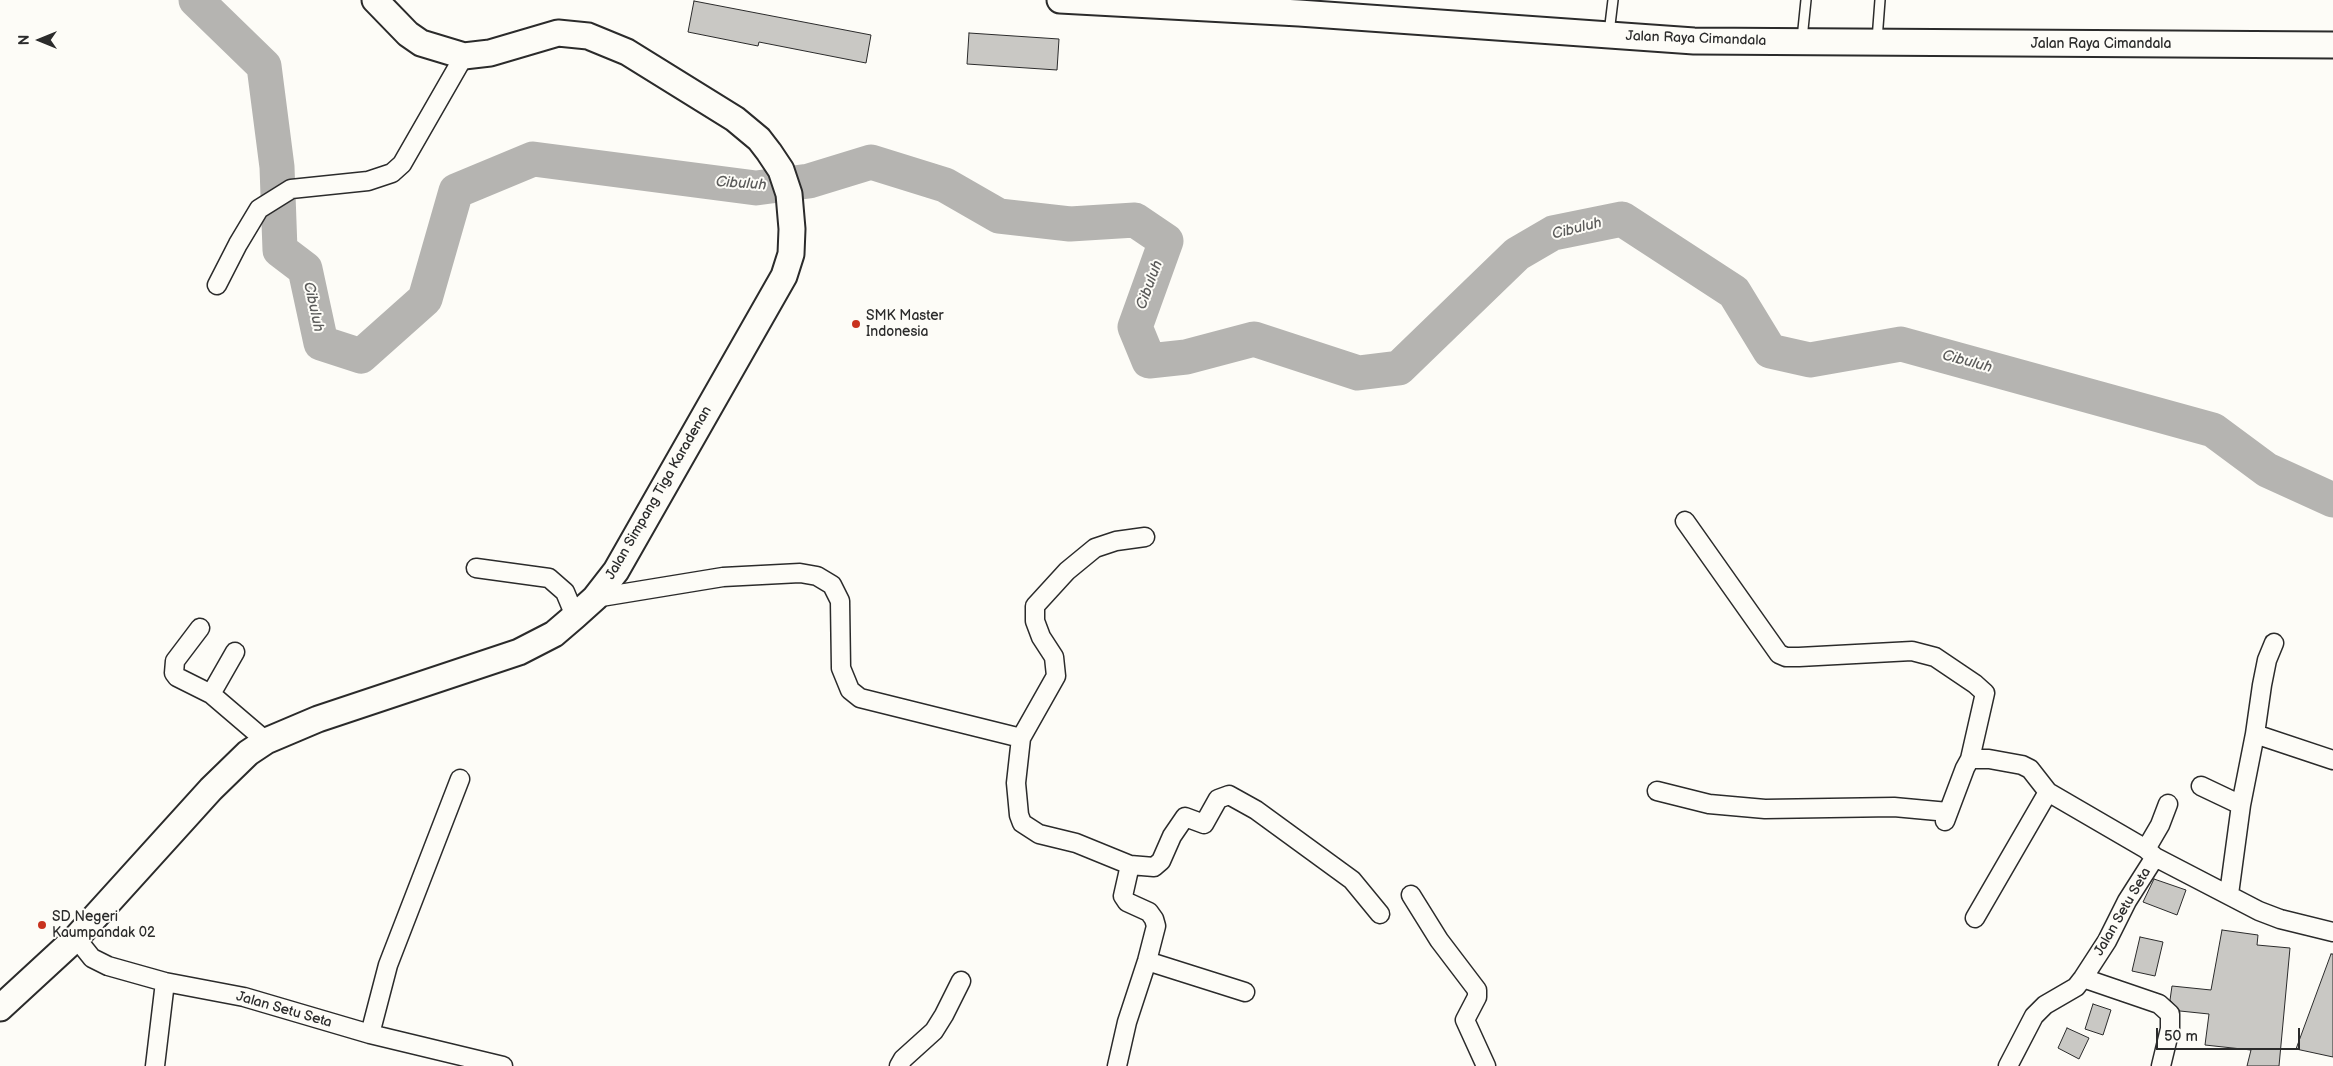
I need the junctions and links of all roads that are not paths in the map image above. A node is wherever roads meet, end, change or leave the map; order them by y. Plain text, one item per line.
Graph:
1 (375, 0) edge
2 (1060, 0) edge
3 (1613, 0) edge
4 (1806, 0) edge
5 (1880, 0) edge
6 (1139, 2) edge
7 (1609, 36) junction
8 (1801, 42) junction
9 (1877, 43) junction
10 (2333, 44) edge
11 (464, 56) junction
12 (218, 285) dead end
13 (1685, 521) dead end
14 (1145, 537) dead end
15 (476, 568) dead end
16 (595, 598) junction
17 (575, 616) junction
18 (200, 628) dead end
19 (2274, 643) dead end
20 (235, 652) dead end
21 (212, 694) junction
22 (2256, 734) junction
23 (1021, 738) junction
24 (266, 741) junction
25 (1970, 759) junction
26 (2333, 760) edge
27 (460, 779) dead end
28 (2201, 786) dead end
29 (1657, 791) dead end
30 (2048, 792) junction
31 (2168, 804) dead end
32 (2240, 805) junction
33 (2151, 853) junction
34 (1130, 865) junction
35 (2229, 894) junction
36 (1411, 896) dead end
37 (1380, 914) dead end
38 (1975, 918) dead end
39 (2333, 932) edge
40 (76, 938) junction
41 (1147, 961) junction
42 (2084, 978) junction
43 (165, 982) junction
44 (961, 982) dead end
45 (1245, 992) dead end
46 (0, 1008) edge
47 (370, 1034) junction
48 (155, 1066) edge
49 (503, 1066) edge
50 (899, 1066) edge
51 (1117, 1066) edge
52 (1486, 1066) edge
53 (2008, 1066) edge
54 (2161, 1066) edge

1 - 11 street, Jalan Simpang Tiga Karadenan
2 - 6 street, Jalan Raya Cimandala
3 - 7 lane
4 - 8 lane
5 - 9 lane
6 - 7 street, Jalan Raya Cimandala
7 - 8 street, Jalan Raya Cimandala
8 - 9 street, Jalan Raya Cimandala
9 - 10 street, Jalan Raya Cimandala
11 - 12 street
11 - 16 street, Jalan Simpang Tiga Karadenan
13 - 25 street
14 - 23 street
15 - 17 street
16 - 17 street, Jalan Simpang Tiga Karadenan
16 - 23 street
17 - 24 street, Jalan Simpang Tiga Karadenan
18 - 21 street
19 - 22 street
20 - 21 street
21 - 24 street
22 - 26 street
22 - 32 street
23 - 34 street
24 - 40 street, Jalan Simpang Tiga Karadenan
25 - 29 street
25 - 30 street
27 - 47 street
28 - 32 street
30 - 33 street
30 - 38 street
31 - 33 street
32 - 35 street
33 - 35 street, Jalan Setu Seta
33 - 42 street, Jalan Setu Seta
34 - 37 street
34 - 41 street
35 - 39 street, Jalan Setu Seta
36 - 52 street
40 - 43 street, Jalan Setu Seta
40 - 46 street, Jalan Simpang Tiga Karadenan
41 - 45 street
41 - 51 street
42 - 53 street, Jalan Setu Seta
42 - 54 street
43 - 47 street, Jalan Setu Seta
43 - 48 street
44 - 50 street
47 - 49 street, Jalan Setu Seta

